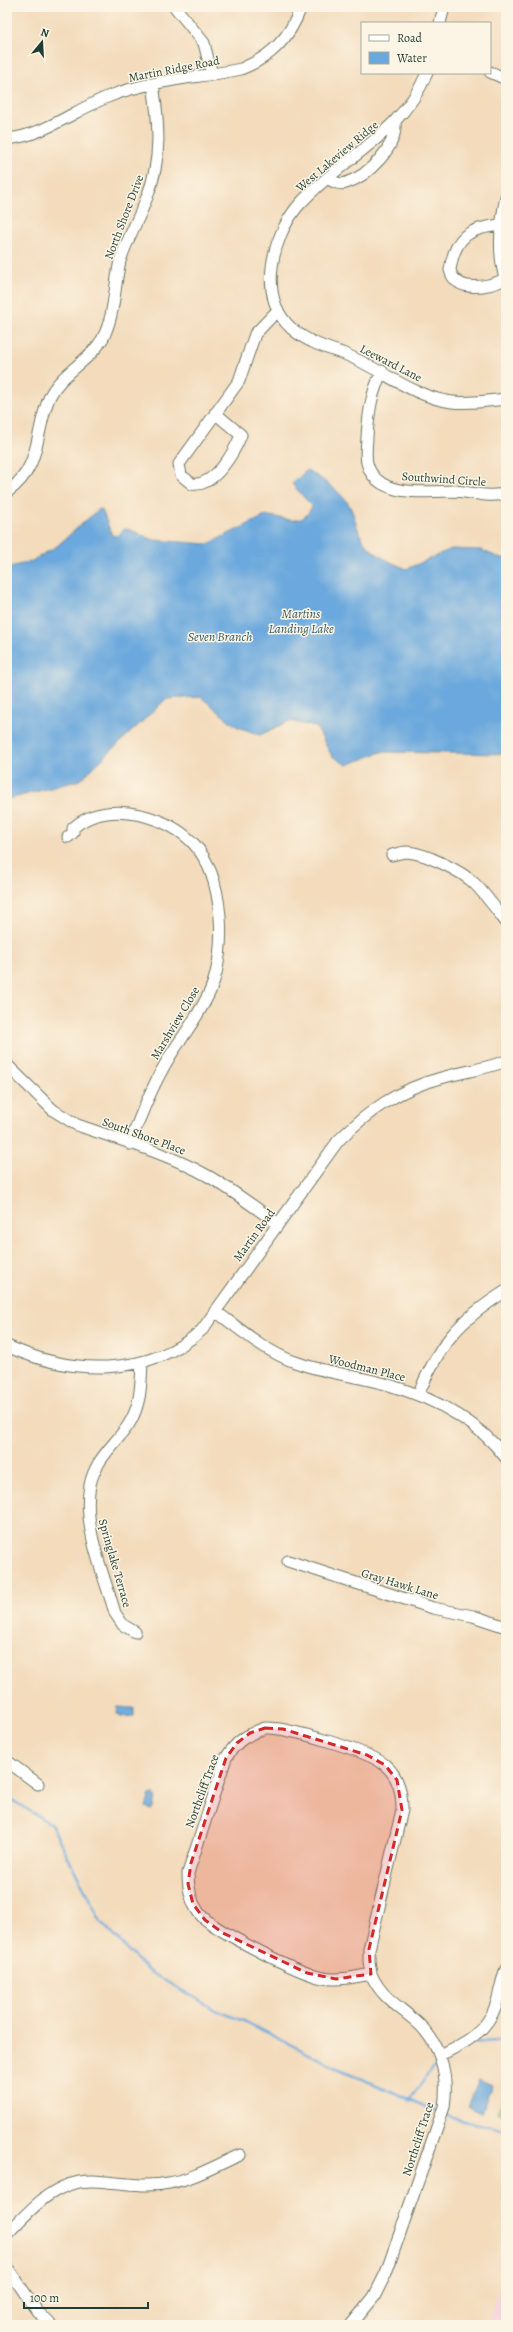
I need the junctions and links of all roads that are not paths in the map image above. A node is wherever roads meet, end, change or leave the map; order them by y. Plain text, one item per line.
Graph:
1 (175, 7) edge
2 (302, 7) edge
3 (444, 7) edge
4 (440, 22) edge
5 (491, 72) edge
6 (426, 74) edge
7 (212, 75) junction
8 (506, 79) edge
9 (152, 84) junction
10 (395, 123) junction
11 (7, 139) edge
12 (328, 179) junction
13 (506, 197) edge
14 (501, 225) junction
15 (506, 280) edge
16 (278, 310) junction
17 (382, 371) junction
18 (506, 398) edge
19 (215, 413) junction
20 (7, 492) edge
21 (506, 493) edge
22 (68, 837) dead end
23 (392, 855) dead end
24 (506, 922) edge
25 (506, 1061) edge
26 (7, 1065) edge
27 (130, 1144) junction
28 (278, 1224) junction
29 (506, 1291) edge
30 (216, 1311) junction
31 (7, 1346) edge
32 (142, 1362) junction
33 (418, 1394) junction
34 (506, 1458) edge
35 (288, 1562) dead end
36 (506, 1627) edge
37 (135, 1632) dead end
38 (7, 1761) edge
39 (38, 1784) dead end
40 (506, 1970) edge
41 (371, 1974) junction
42 (440, 2055) junction
43 (240, 2155) dead end
44 (7, 2234) edge
45 (7, 2267) edge
46 (51, 2325) edge
47 (351, 2325) edge

1 - 7 street
2 - 7 street, Martin Ridge Road
3 - 4 street
5 - 8 street
6 - 10 street, West Lakeview Ridge
7 - 9 street, Martin Ridge Road
9 - 11 street, Martin Ridge Road
9 - 20 street, North Shore Drive
10 - 12 street, West Lakeview Ridge
10 - 12 street
12 - 16 street, West Lakeview Ridge
13 - 14 street
14 - 15 street
14 - 15 street
16 - 17 street, Leeward Lane
16 - 19 street
17 - 18 street, Leeward Lane
17 - 21 street, Southwind Circle
19 - 19 street
22 - 27 street, Marshview Close
23 - 24 street
25 - 28 street, Martin Road
26 - 27 street, South Shore Place
27 - 28 street, South Shore Place
28 - 30 street, Martin Road
29 - 33 street
30 - 32 street, Martin Road
30 - 33 street, Woodman Place
31 - 32 street, Martin Road
32 - 37 street, Springlake Terrace
33 - 34 street, Woodman Place
35 - 36 street, Gray Hawk Lane
38 - 39 street
40 - 42 street
41 - 41 street, Northcliff Trace
41 - 42 street, Northcliff Trace
42 - 47 street, Northcliff Trace
43 - 44 street
45 - 46 street

